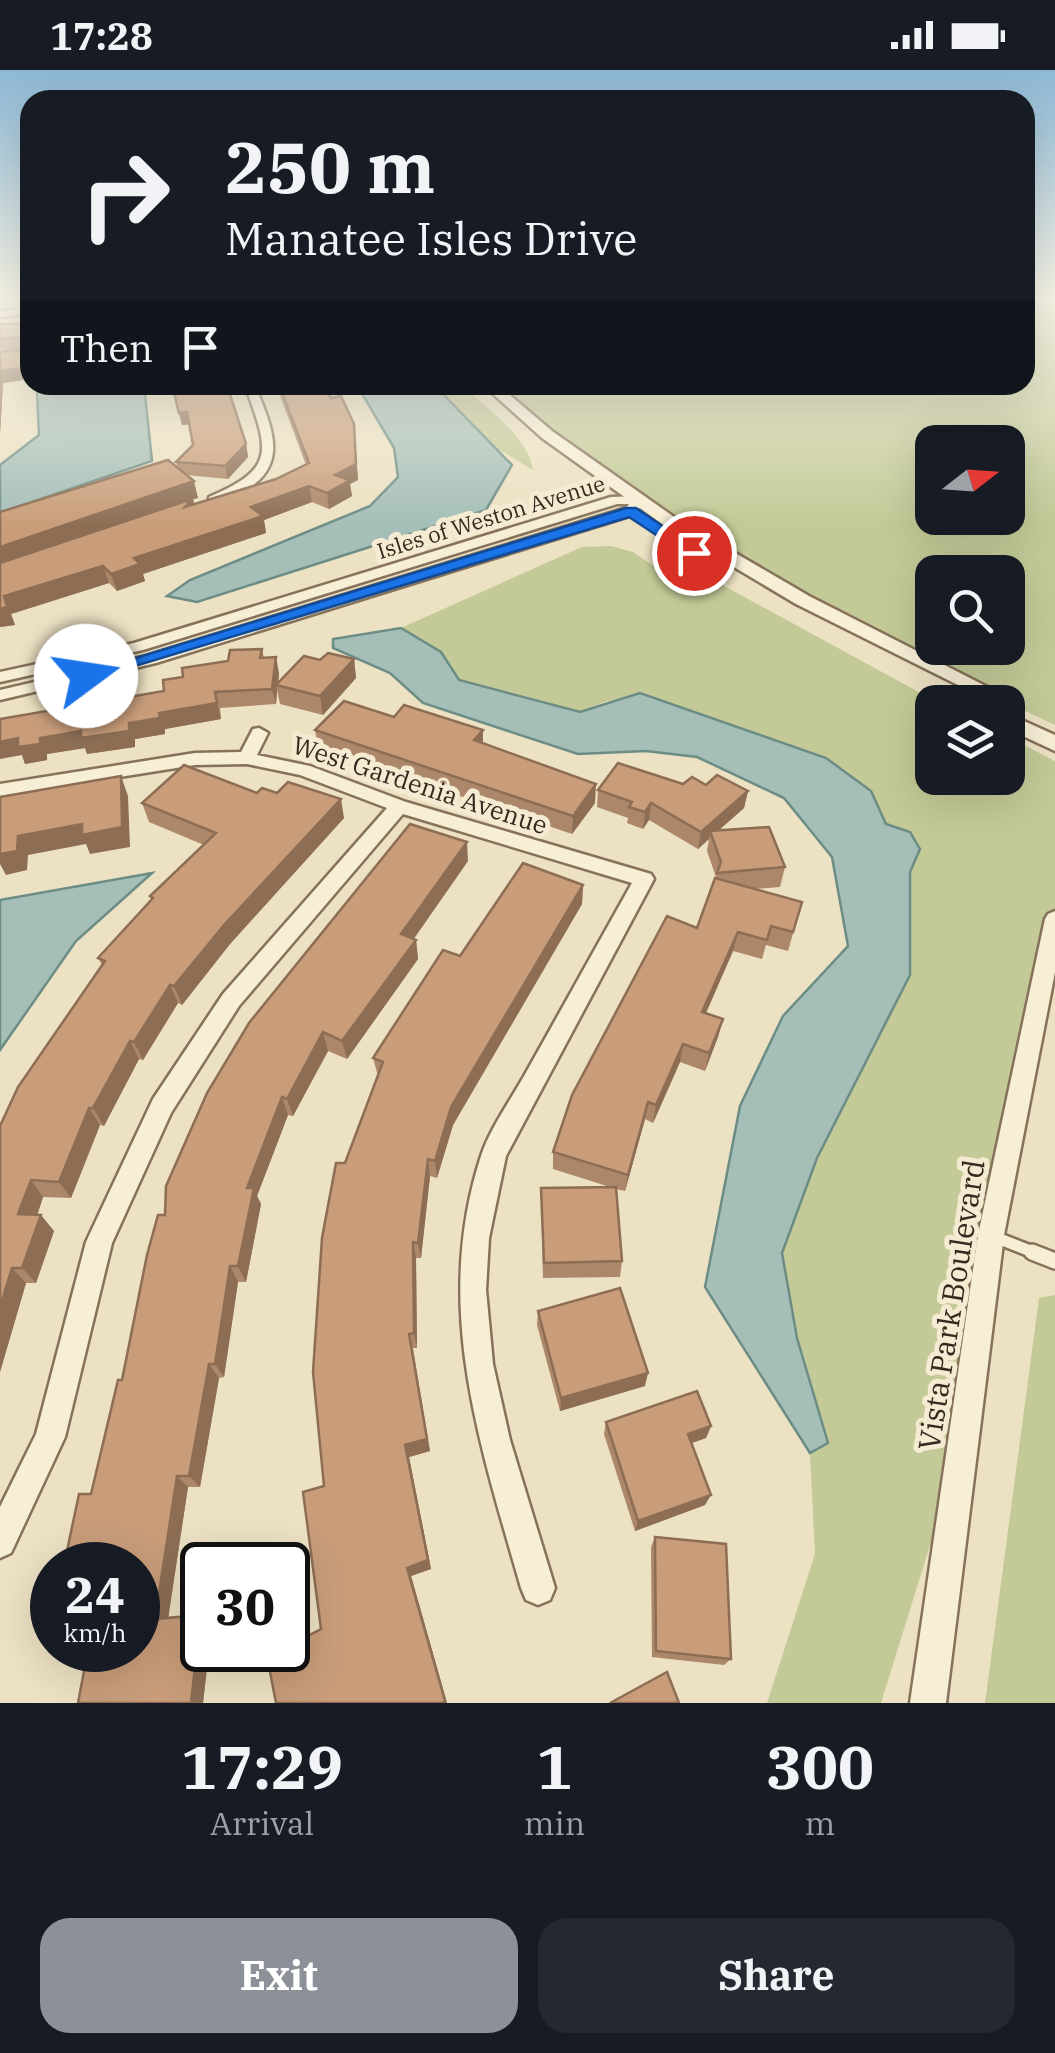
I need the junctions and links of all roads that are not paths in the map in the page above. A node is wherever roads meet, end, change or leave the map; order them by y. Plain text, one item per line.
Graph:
1 (254, 395) edge
2 (481, 395) edge
3 (501, 395) edge
4 (628, 504) junction
5 (194, 508) edge
6 (514, 532) junction
7 (527, 544) junction
8 (467, 546) junction
9 (481, 559) junction
10 (381, 587) junction
11 (311, 602) junction
12 (0, 677) edge
13 (937, 685) edge
14 (971, 685) edge
15 (0, 695) edge
16 (1025, 711) edge
17 (1055, 725) edge
18 (1025, 729) edge
19 (260, 733) dead end
20 (1055, 744) edge
21 (247, 758) junction
22 (0, 790) edge
23 (399, 806) junction
24 (1055, 919) edge
25 (991, 1235) junction
26 (1055, 1260) edge
27 (0, 1542) edge
28 (538, 1588) dead end
29 (928, 1703) edge

1 - 5 street
2 - 4 street
3 - 4 street
4 - 6 street, Isles of Weston Avenue
4 - 7 street, Isles of Weston Avenue
4 - 13 street
4 - 14 street
6 - 8 street, Isles of Weston Avenue
6 - 11 street
7 - 9 street, Isles of Weston Avenue
7 - 10 street
8 - 9 street
8 - 10 street, Isles of Weston Avenue
9 - 10 street, Isles of Weston Avenue
10 - 11 street, Isles of Weston Avenue
11 - 12 street, Isles of Weston Avenue
11 - 15 street, Isles of Weston Avenue
16 - 17 street
18 - 20 street
19 - 21 street
21 - 22 street, West Gardenia Avenue
21 - 23 street, West Gardenia Avenue
23 - 27 street
23 - 28 street, West Gardenia Avenue
24 - 25 street, Vista Park Boulevard
25 - 26 lane
25 - 29 street, Vista Park Boulevard

